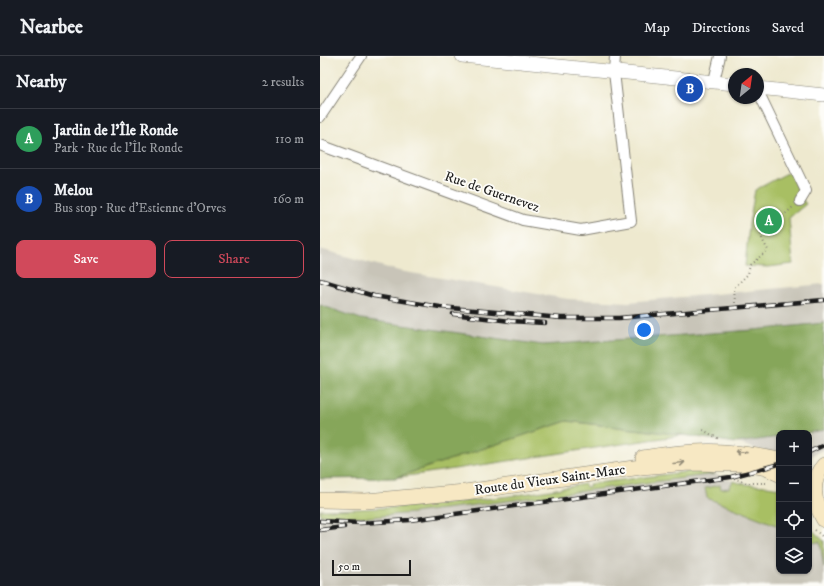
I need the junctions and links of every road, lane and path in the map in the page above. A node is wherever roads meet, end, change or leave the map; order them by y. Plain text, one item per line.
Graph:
1 (362, 56) edge
2 (462, 56) edge
3 (615, 56) edge
4 (720, 56) edge
5 (614, 72) junction
6 (714, 81) junction
7 (728, 83) edge
8 (764, 90) edge
9 (824, 95) edge
10 (764, 102) edge
11 (321, 114) edge
12 (320, 145) edge
13 (800, 201) joint
14 (735, 303) dead end
15 (703, 430) dead end
16 (723, 440) dead end
17 (776, 459) edge
18 (818, 466) edge
19 (776, 473) edge
20 (320, 492) edge
21 (812, 493) edge
22 (320, 500) edge
23 (824, 520) edge

1 - 11 street
2 - 5 street
3 - 5 street
4 - 6 street
5 - 6 street
5 - 12 street, Rue de Guernevez
6 - 7 street
8 - 9 street
10 - 13 street
13 - 14 path
15 - 16 path
17 -> 20 main road, Route du Vieux Saint-Marc
18 - 21 main road
22 -> 19 main road, Route du Vieux Saint-Marc
21 - 23 main road

